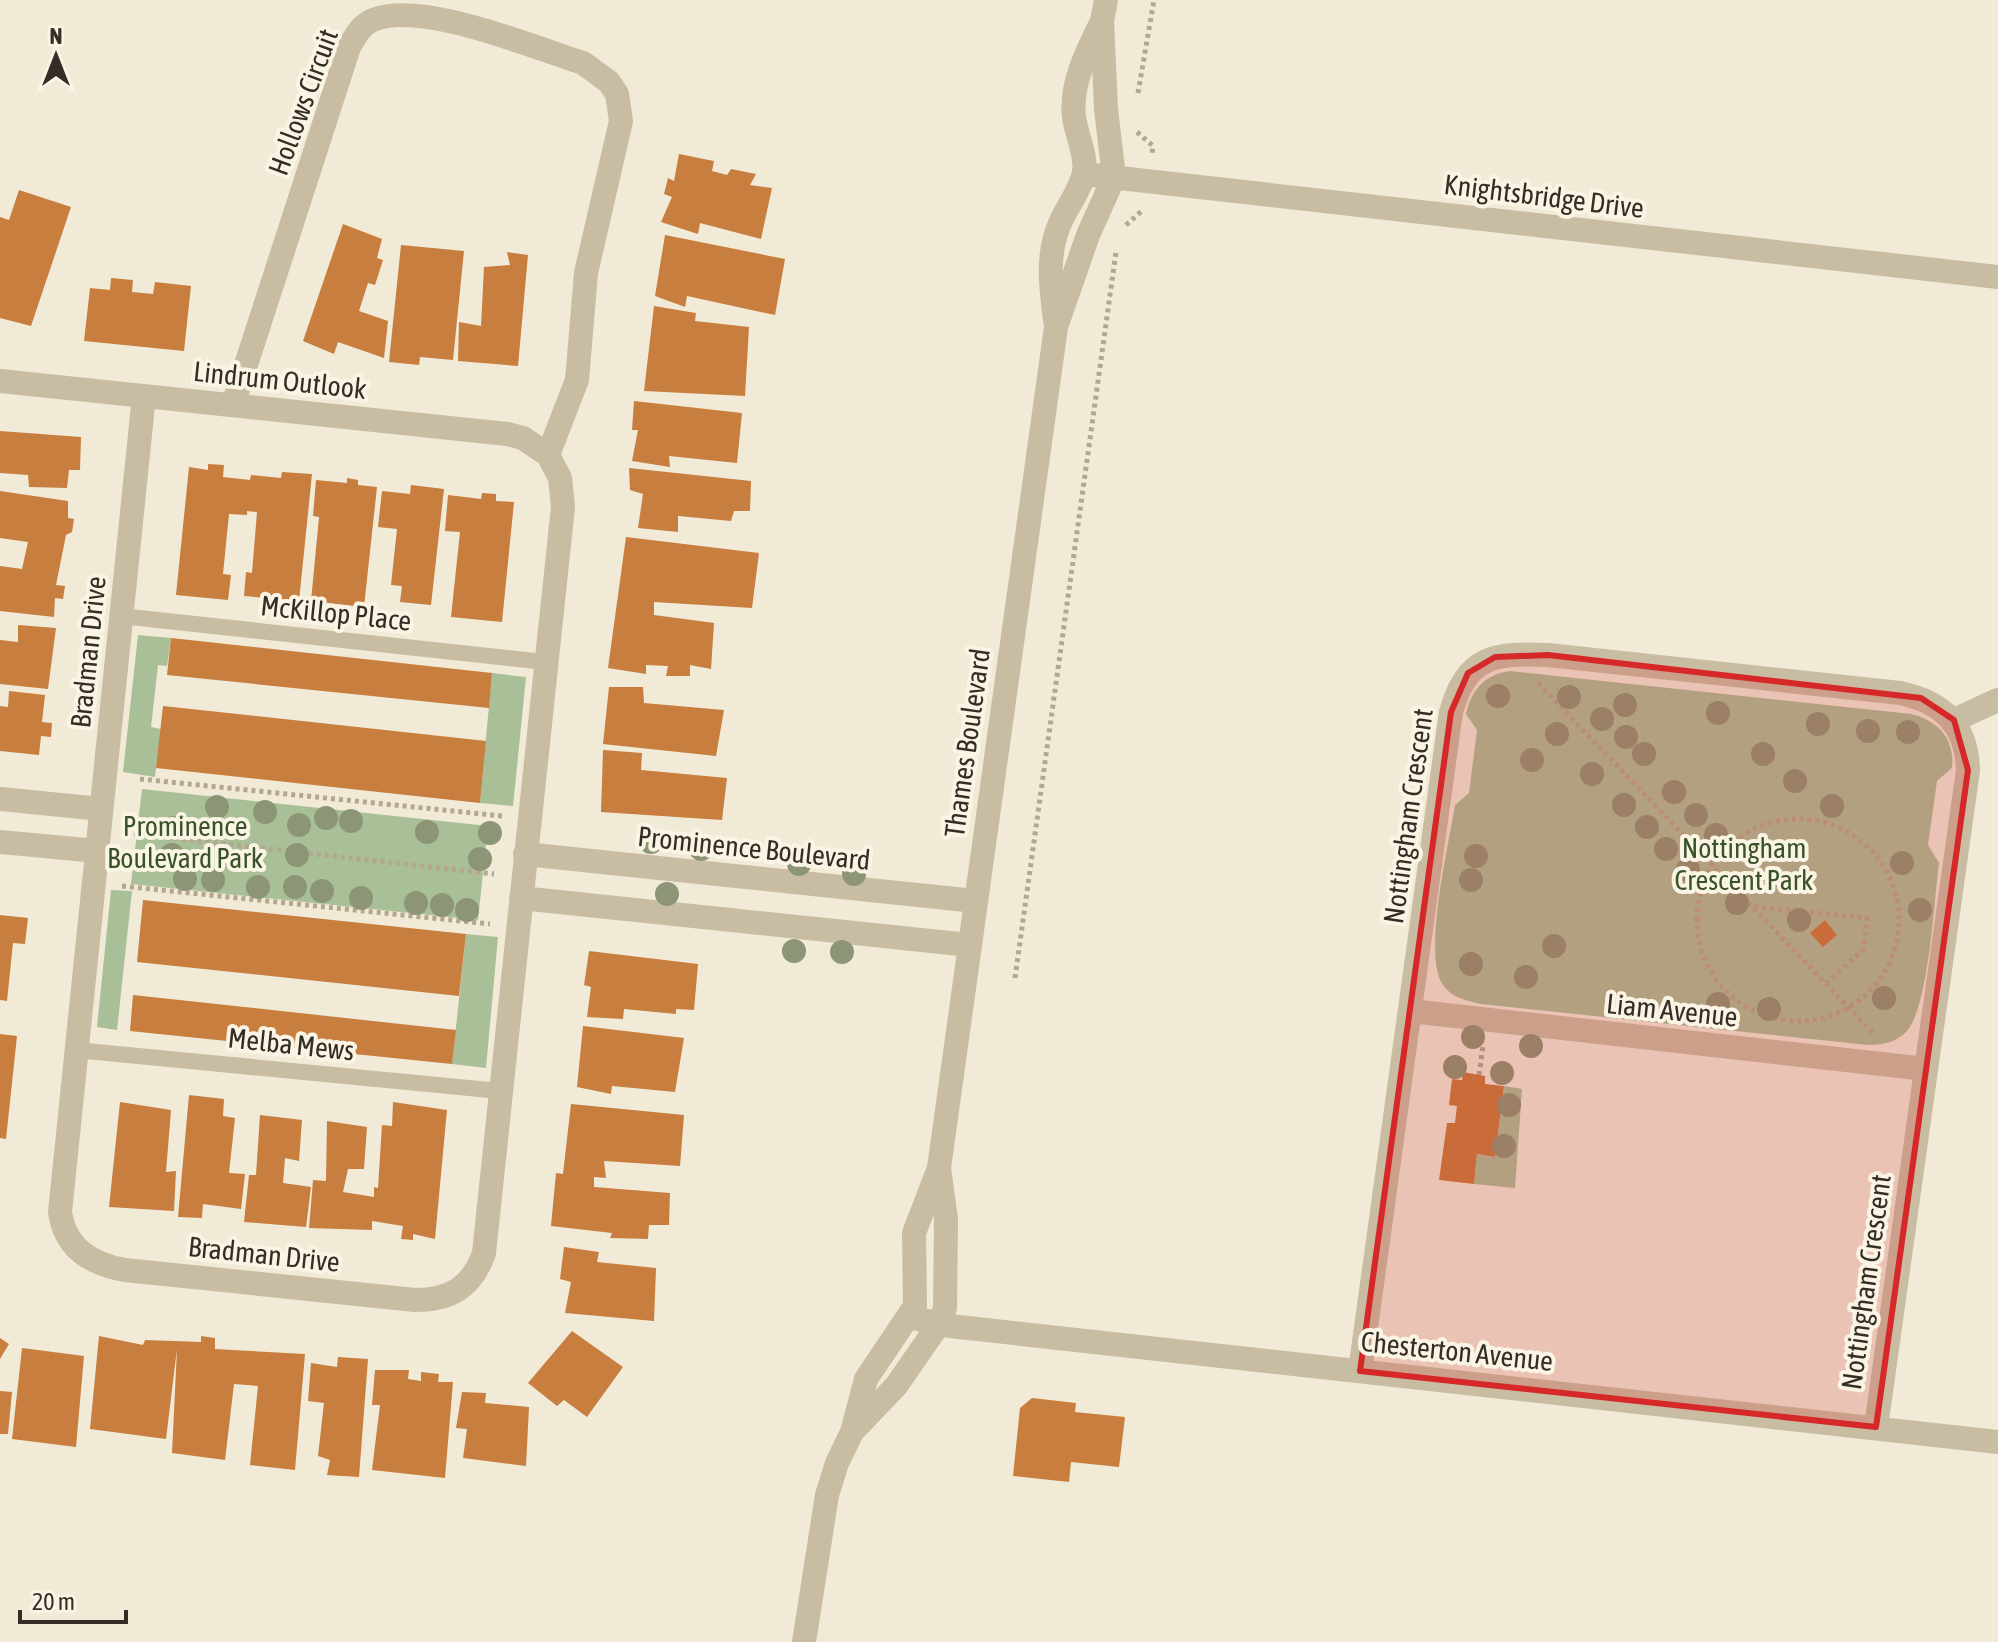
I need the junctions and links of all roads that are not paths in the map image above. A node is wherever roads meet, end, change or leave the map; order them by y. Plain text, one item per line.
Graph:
1 (1104, 10) edge
2 (1084, 174) junction
3 (1114, 177) junction
4 (1998, 277) edge
5 (1056, 327) junction
6 (0, 381) edge
7 (144, 396) junction
8 (233, 405) junction
9 (548, 455) junction
10 (121, 616) junction
11 (545, 662) junction
12 (1998, 700) edge
13 (1954, 720) junction
14 (0, 799) edge
15 (99, 830) junction
16 (0, 842) edge
17 (523, 876) junction
18 (975, 901) junction
19 (969, 945) junction
20 (1411, 1011) junction
21 (76, 1050) junction
22 (1926, 1069) junction
23 (500, 1091) junction
24 (939, 1168) junction
25 (909, 1317) junction
26 (939, 1324) junction
27 (1360, 1371) junction
28 (1876, 1427) junction
29 (852, 1432) junction
30 (1998, 1442) edge
31 (804, 1642) edge

1 - 2 street
1 - 3 street
2 - 3 street, Knightsbridge Drive
2 - 5 street, Thames Boulevard
3 - 4 street, Knightsbridge Drive
3 - 5 street, Thames Boulevard
5 - 18 street, Thames Boulevard
6 - 7 street, Lindrum Outlook
7 - 8 street, Lindrum Outlook
7 - 10 street, Bradman Drive
8 - 9 street, Lindrum Outlook
8 - 9 street, Hollows Circuit
9 - 11 street, Bradman Drive
10 - 11 lane, McKillop Place
10 - 15 street, Bradman Drive
11 - 17 street, Bradman Drive
12 - 13 street
13 - 20 street, Nottingham Crescent
13 - 22 street, Nottingham Crescent
14 - 15 street
15 - 16 street
15 - 21 street, Bradman Drive
17 - 18 street, Prominence Boulevard
17 - 19 street
17 - 23 street, Bradman Drive
18 - 19 street, Thames Boulevard
19 - 24 street, Thames Boulevard
20 - 22 street, Liam Avenue
20 - 27 street, Nottingham Crescent
21 - 23 lane, Melba Mews
21 - 23 street, Bradman Drive
22 - 28 street, Nottingham Crescent
24 - 25 street, Thames Boulevard
24 - 26 street, Thames Boulevard
25 - 26 street, Chesterton Avenue
25 - 29 street, Thames Boulevard
26 - 27 street, Chesterton Avenue
26 - 29 street, Thames Boulevard
27 - 28 street, Chesterton Avenue
28 - 30 street, Chesterton Avenue
29 - 31 street, Thames Boulevard

